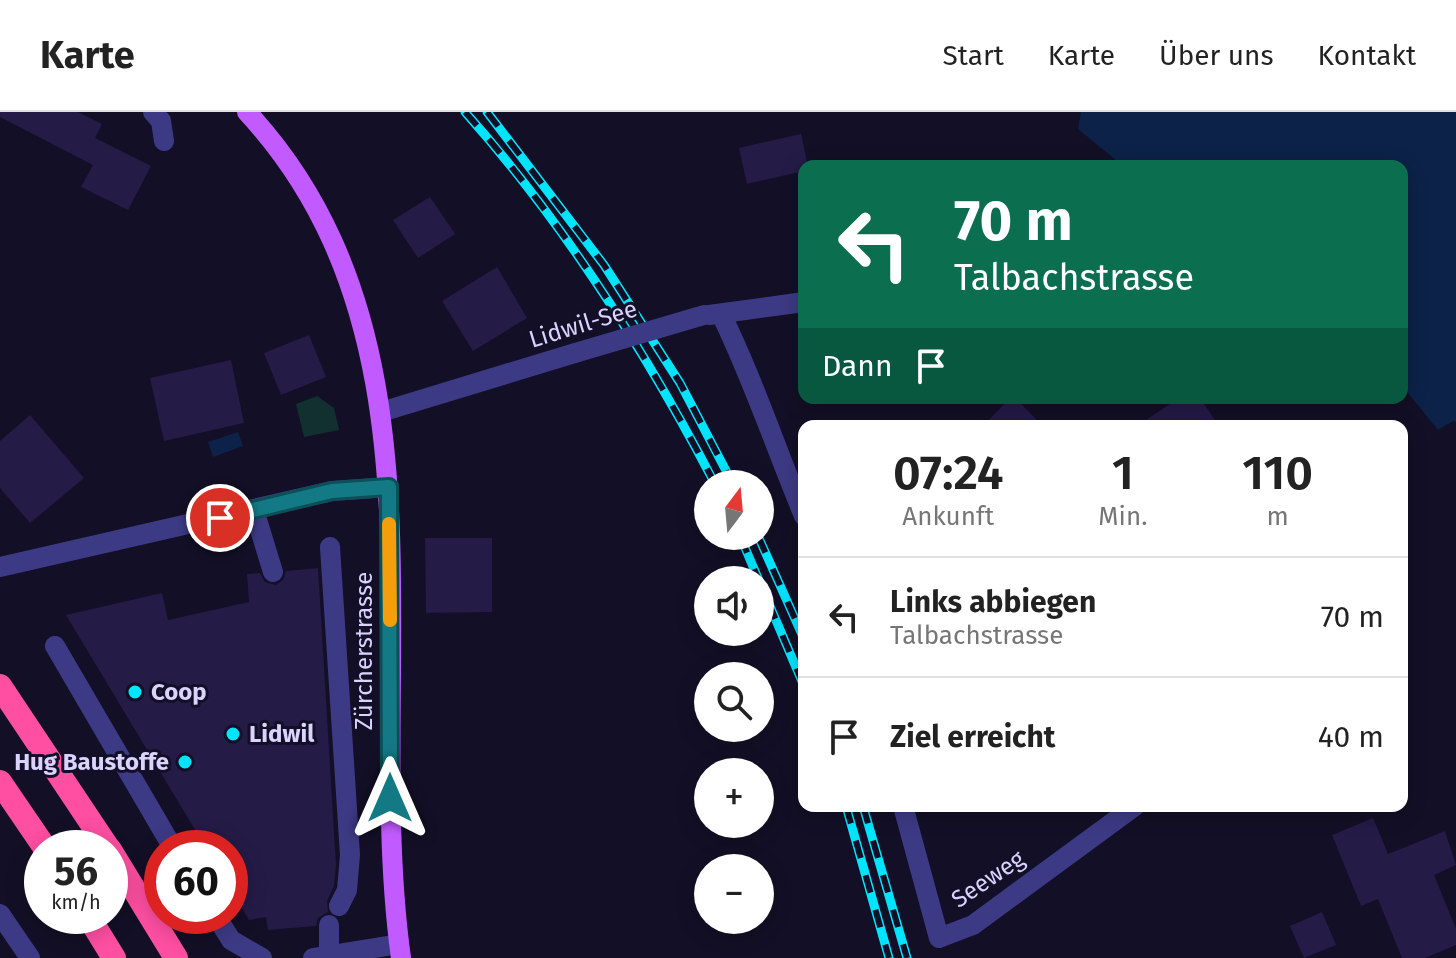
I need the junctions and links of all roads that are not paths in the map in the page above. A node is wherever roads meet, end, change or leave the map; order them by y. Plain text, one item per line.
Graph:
1 (153, 112) edge
2 (247, 112) edge
3 (164, 141) dead end
4 (798, 303) edge
5 (712, 315) junction
6 (381, 412) junction
7 (389, 487) junction
8 (798, 501) edge
9 (254, 510) junction
10 (330, 547) dead end
11 (4, 566) edge
12 (273, 572) dead end
13 (55, 646) dead end
14 (0, 686) edge
15 (0, 782) edge
16 (905, 812) edge
17 (1127, 812) edge
18 (33, 830) edge
19 (96, 830) edge
20 (162, 830) edge
21 (128, 880) edge
22 (339, 906) dead end
23 (0, 914) edge
24 (329, 925) dead end
25 (99, 934) edge
26 (227, 934) edge
27 (400, 951) edge
28 (321, 957) edge
29 (30, 958) edge
30 (114, 958) edge
31 (176, 958) edge
32 (262, 958) edge

1 - 3 street
2 - 6 main road, Zürcherstrasse
4 - 5 street, Lidwil-See
5 - 6 street, Lidwil-See, bridge
5 - 8 street
6 - 7 main road, Zürcherstrasse
7 - 9 street
7 - 27 main road, Zürcherstrasse
9 - 11 street
9 - 12 street
10 - 22 street
13 - 20 street
14 - 19 highway
15 - 18 highway
16 - 17 street, Seeweg
21 - 31 highway
23 - 29 street
24 - 28 street
25 - 30 highway
26 - 32 street
27 - 28 street

